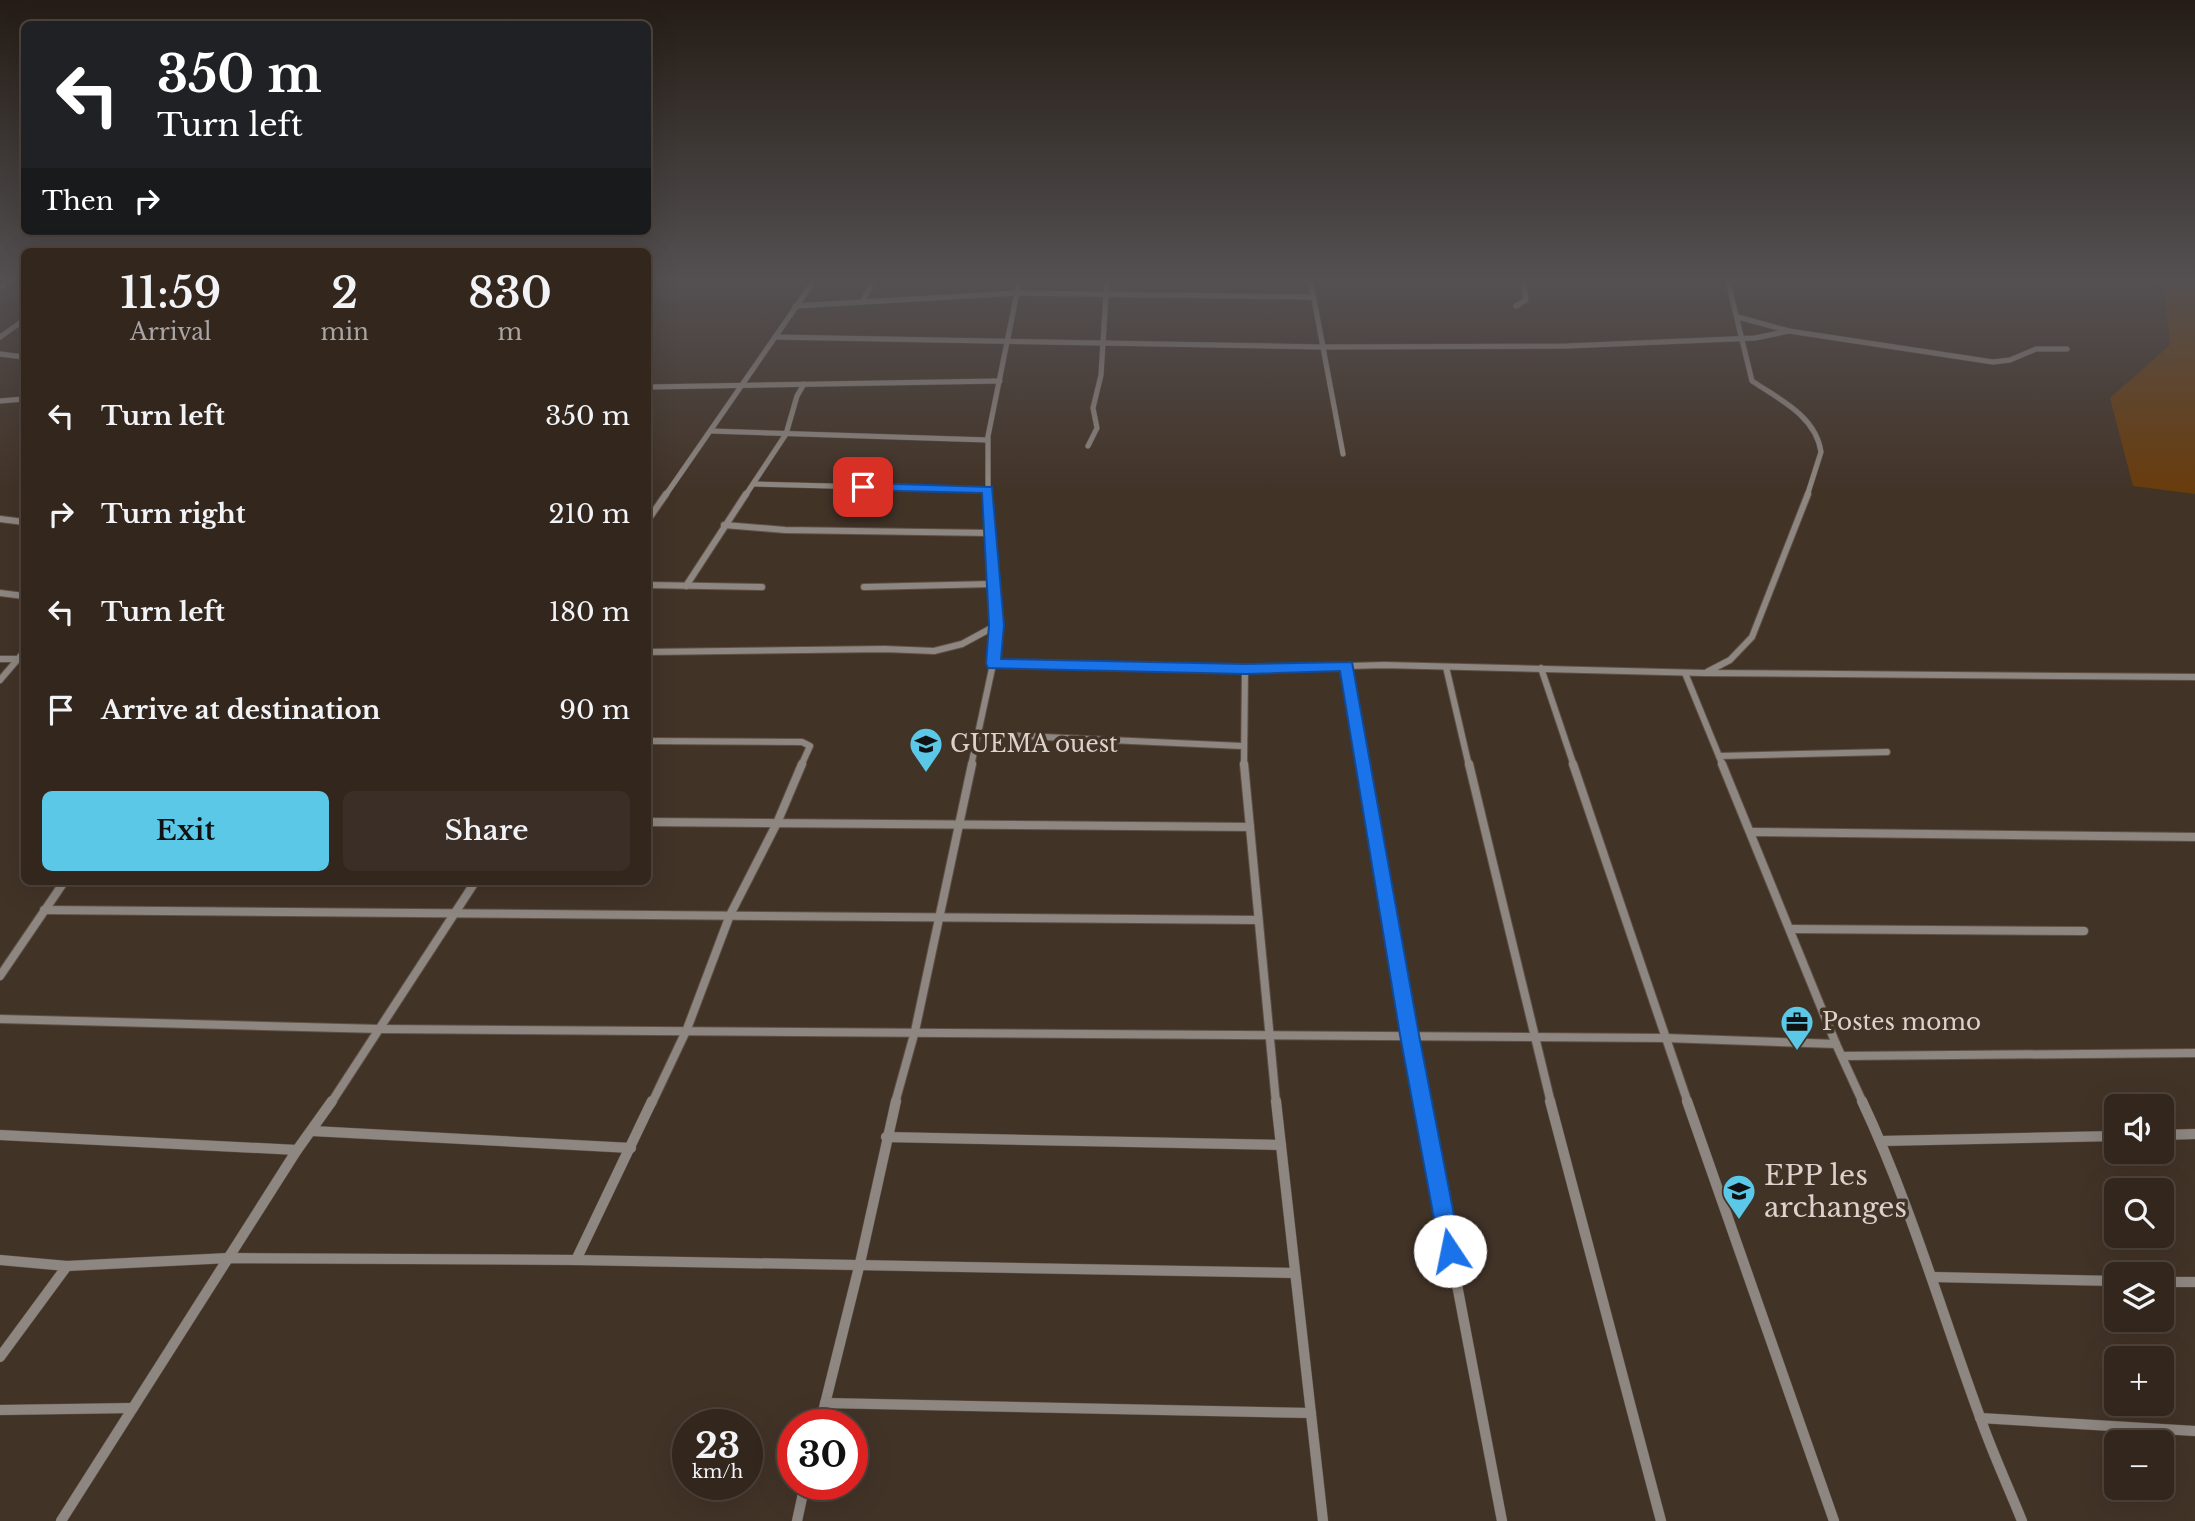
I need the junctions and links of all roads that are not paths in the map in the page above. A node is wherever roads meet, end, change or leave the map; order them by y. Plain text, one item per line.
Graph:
1 (766, 349) edge
2 (1006, 349) edge
3 (1103, 349) edge
4 (1321, 349) edge
5 (1745, 349) edge
6 (1907, 349) edge
7 (2067, 349) dead end
8 (0, 354) edge
9 (21, 357) edge
10 (1000, 381) junction
11 (804, 384) junction
12 (740, 386) junction
13 (651, 387) edge
14 (21, 398) edge
15 (0, 401) edge
16 (711, 431) junction
17 (786, 435) junction
18 (988, 440) junction
19 (1088, 446) dead end
20 (1343, 454) dead end
21 (754, 484) junction
22 (988, 490) junction
23 (651, 516) edge
24 (0, 519) edge
25 (21, 522) edge
26 (724, 526) junction
27 (991, 533) junction
28 (993, 584) junction
29 (651, 585) edge
30 (686, 586) junction
31 (762, 587) dead end
32 (864, 587) dead end
33 (0, 593) edge
34 (21, 596) edge
35 (996, 625) junction
36 (651, 652) edge
37 (0, 659) edge
38 (21, 659) edge
39 (21, 660) edge
40 (993, 664) junction
41 (1346, 666) junction
42 (1446, 667) junction
43 (1541, 668) junction
44 (1245, 669) junction
45 (1685, 673) junction
46 (1704, 673) junction
47 (2195, 677) edge
48 (0, 680) edge
49 (980, 734) junction
50 (651, 741) edge
51 (1242, 746) junction
52 (1887, 752) dead end
53 (1718, 756) junction
54 (651, 822) edge
55 (777, 823) junction
56 (959, 825) junction
57 (1250, 827) junction
58 (1752, 832) junction
59 (2195, 837) edge
60 (62, 885) edge
61 (473, 885) edge
62 (44, 910) junction
63 (456, 911) junction
64 (730, 915) junction
65 (938, 917) junction
66 (1258, 919) junction
67 (1791, 929) junction
68 (2084, 932) dead end
69 (0, 976) edge
70 (0, 1019) edge
71 (380, 1029) junction
72 (687, 1029) junction
73 (915, 1031) junction
74 (1268, 1034) junction
75 (1409, 1035) junction
76 (1533, 1036) junction
77 (1665, 1038) junction
78 (1836, 1044) junction
79 (2195, 1053) edge
80 (1843, 1056) junction
81 (312, 1132) junction
82 (2195, 1134) edge
83 (0, 1135) edge
84 (2174, 1135) edge
85 (2104, 1136) edge
86 (887, 1137) junction
87 (1881, 1141) junction
88 (1281, 1145) junction
89 (631, 1148) junction
90 (297, 1150) junction
91 (229, 1258) junction
92 (0, 1260) edge
93 (576, 1260) junction
94 (860, 1263) junction
95 (68, 1266) junction
96 (1295, 1273) junction
97 (1933, 1277) junction
98 (2104, 1281) edge
99 (2174, 1282) edge
100 (2195, 1282) edge
101 (0, 1357) edge
102 (825, 1403) junction
103 (133, 1408) junction
104 (824, 1409) edge
105 (0, 1410) edge
106 (1311, 1413) junction
107 (1980, 1418) junction
108 (2195, 1431) edge
109 (802, 1500) edge
110 (61, 1521) edge
111 (797, 1521) edge
112 (1323, 1521) edge
113 (1502, 1521) edge
114 (1661, 1521) edge
115 (1834, 1521) edge
116 (2022, 1521) edge

1 - 12 street
2 - 10 street
3 - 19 street
4 - 20 street
5 - 46 street
6 - 7 street
8 - 9 street
10 - 11 street
10 - 18 street
11 - 12 street
11 - 17 street
12 - 13 street
12 - 16 street
14 - 15 street
16 - 17 street
16 - 23 street
17 - 18 street
17 - 21 street
18 - 22 street
21 - 22 street
21 - 26 street
22 - 27 street
24 - 25 street
26 - 27 street
26 - 30 street
27 - 28 street
28 - 32 street
28 - 35 street
29 - 30 street
30 - 31 street
33 - 34 street
35 - 36 street
35 - 40 street
37 - 38 street
39 - 48 street
40 - 44 street
40 - 49 street
41 - 42 street
41 - 44 street
41 - 75 street
42 - 43 street
42 - 76 street
43 - 45 street
43 - 77 street
44 - 51 street
45 - 46 street
45 - 53 street
46 - 47 street
49 - 51 street
49 - 56 street
50 - 55 street
51 - 57 street
52 - 53 street
53 - 58 street
54 - 55 street
55 - 56 street
55 - 64 street
56 - 57 street
56 - 65 street
57 - 66 street
58 - 59 street
58 - 67 street
60 - 62 street
61 - 63 street
62 - 63 street
62 - 69 street
63 - 64 street
63 - 71 street
64 - 65 street
64 - 72 street
65 - 66 street
65 - 73 street
66 - 74 street
67 - 68 street
67 - 78 street
70 - 71 street
71 - 72 street
71 - 81 street
72 - 73 street
72 - 89 street
73 - 74 street
73 - 86 street
74 - 75 street
74 - 88 street
75 - 76 street
75 - 113 street
76 - 77 street
76 - 114 street
77 - 78 street
77 - 115 street
78 - 80 street
79 - 80 street
80 - 87 street
81 - 89 street
81 - 90 street
82 - 84 street
83 - 90 street
85 - 87 street
86 - 88 street
86 - 94 street
87 - 97 street
88 - 96 street
89 - 93 street
90 - 91 street
91 - 93 street
91 - 95 street
91 - 103 street
92 - 95 street
93 - 94 street
94 - 96 street
94 - 102 street
95 - 101 street
96 - 106 street
97 - 98 street
97 - 107 street
99 - 100 street
102 - 104 street
102 - 106 street
103 - 105 street
103 - 110 street
106 - 112 street
107 - 108 street
107 - 116 street
109 - 111 street

